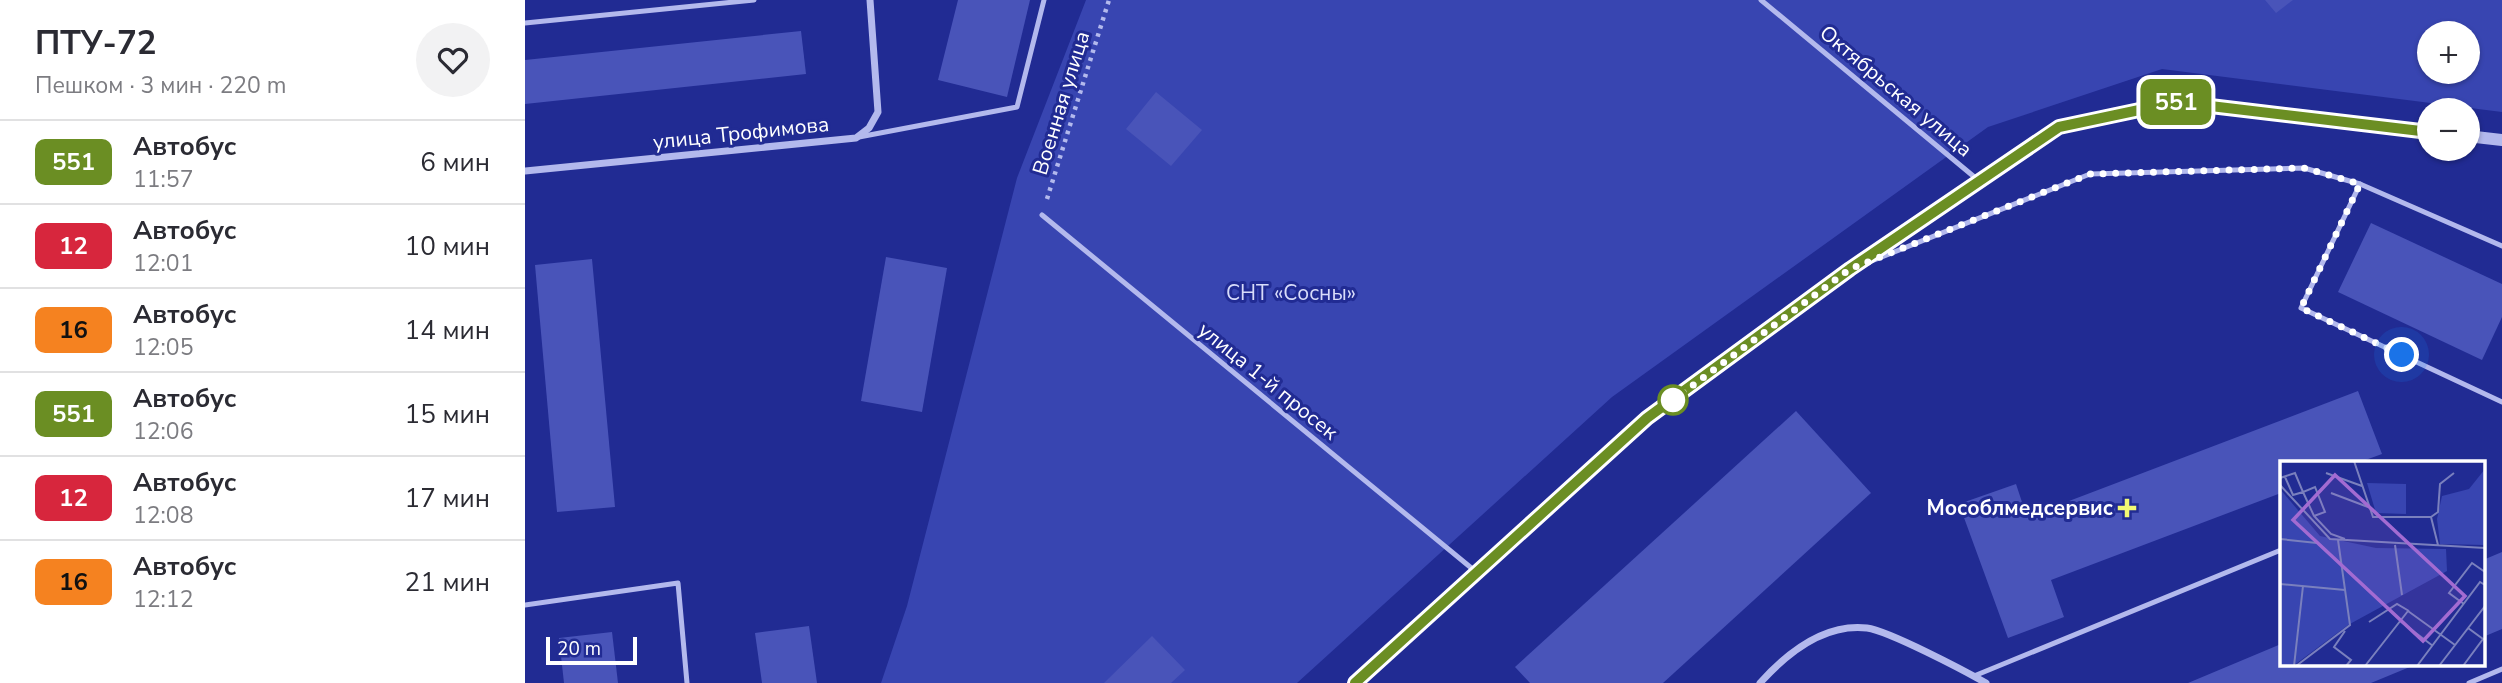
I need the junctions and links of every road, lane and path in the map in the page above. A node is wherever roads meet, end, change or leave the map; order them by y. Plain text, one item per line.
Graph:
1 (754, 0) edge
2 (870, 0) edge
3 (1044, 0) edge
4 (1109, 0) edge
5 (1761, 0) edge
6 (525, 23) edge
7 (2417, 131) edge
8 (2480, 137) edge
9 (856, 138) junction
10 (2502, 140) edge
11 (525, 172) edge
12 (1978, 180) junction
13 (2360, 184) junction
14 (1042, 215) joint
15 (2502, 246) edge
16 (1850, 269) junction
17 (2502, 402) edge
18 (2280, 550) edge
19 (1475, 571) junction
20 (525, 605) edge
21 (2502, 669) edge
22 (1974, 676) junction
23 (687, 683) edge
24 (1355, 683) edge
25 (1760, 683) edge
26 (1986, 683) edge
27 (2469, 683) edge

1 - 6 lane
2 - 9 street, улица Трофимова
3 - 9 lane
4 - 14 path, Военная улица
5 - 12 lane, Октябрьская улица
7 - 12 street
8 - 10 street
9 - 11 street, улица Трофимова
12 - 16 street
13 - 15 lane
13 - 16 lane
13 - 17 lane
14 - 19 lane, улица 1-й просек
16 - 19 street
18 - 22 lane
19 - 24 street
20 - 23 lane
21 - 27 lane
22 - 25 street
22 - 26 street

